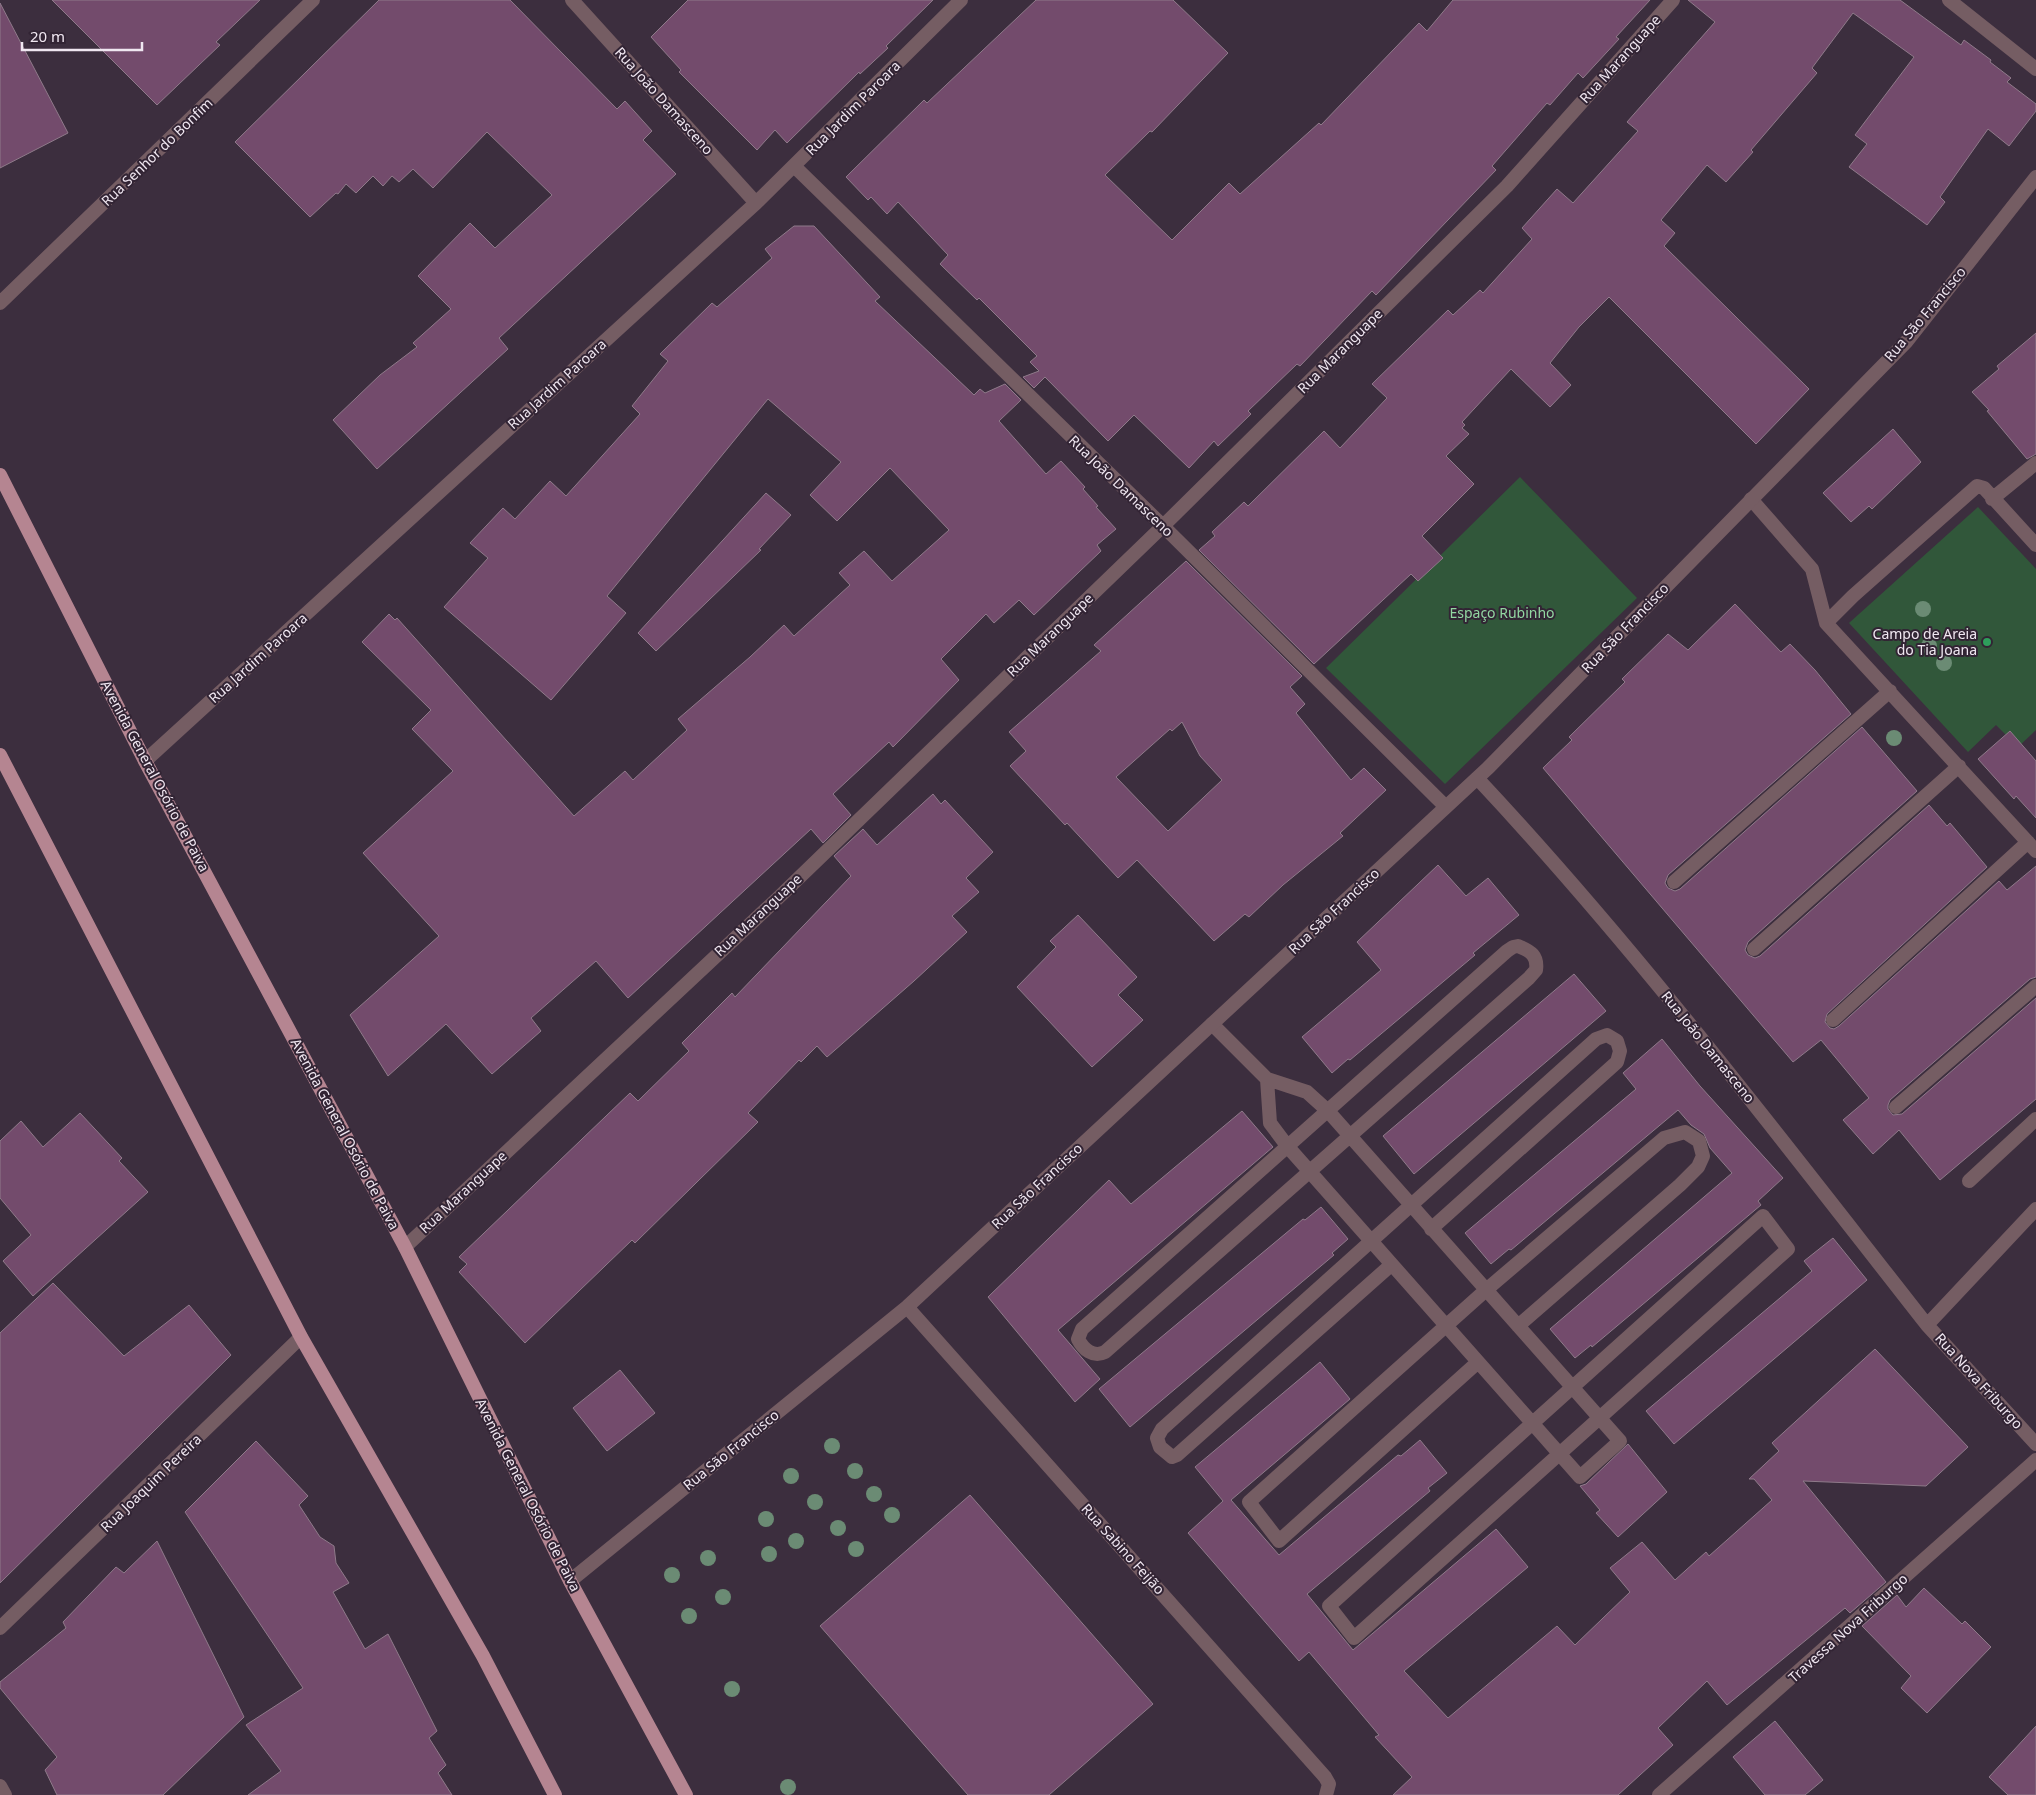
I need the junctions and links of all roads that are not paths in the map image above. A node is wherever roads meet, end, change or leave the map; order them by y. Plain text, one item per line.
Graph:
1 (313, 0) edge
2 (572, 0) edge
3 (961, 0) edge
4 (1673, 0) edge
5 (1949, 0) edge
6 (2036, 69) edge
7 (794, 166) junction
8 (2036, 177) edge
9 (756, 203) junction
10 (0, 303) edge
11 (2036, 463) edge
12 (0, 475) edge
13 (1751, 499) junction
14 (1992, 499) junction
15 (1163, 526) junction
16 (2036, 546) edge
17 (1826, 623) junction
18 (1890, 691) junction
19 (0, 755) edge
20 (145, 761) junction
21 (1959, 766) junction
22 (1477, 778) junction
23 (1446, 807) junction
24 (2032, 846) edge
25 (1674, 882) dead end
26 (1754, 948) dead end
27 (2036, 986) edge
28 (1834, 1020) dead end
29 (1212, 1024) junction
30 (1267, 1079) junction
31 (1896, 1107) dead end
32 (1328, 1111) junction
33 (2036, 1119) edge
34 (1350, 1137) junction
35 (1288, 1147) junction
36 (1310, 1173) junction
37 (1969, 1181) dead end
38 (1410, 1205) junction
39 (2036, 1209) edge
40 (1431, 1229) junction
41 (1370, 1241) junction
42 (405, 1247) junction
43 (1391, 1265) junction
44 (1486, 1290) junction
45 (907, 1307) junction
46 (1927, 1325) junction
47 (1446, 1326) junction
48 (1518, 1326) junction
49 (301, 1338) junction
50 (1478, 1362) junction
51 (1572, 1387) junction
52 (1599, 1417) junction
53 (1532, 1423) junction
54 (2036, 1444) edge
55 (1559, 1453) junction
56 (2036, 1460) edge
57 (570, 1580) junction
58 (0, 1628) edge
59 (0, 1786) edge
60 (5, 1795) edge
61 (555, 1795) edge
62 (686, 1795) edge
63 (1326, 1795) edge
64 (1659, 1795) edge

1 - 10 street, Rua Senhor do Bonfim
2 - 9 street, Rua João Damasceno
3 - 7 street, Rua Jardim Paroara
4 - 15 street, Rua Maranguape
5 - 6 street
7 - 9 street, Rua Jardim Paroara
7 - 15 street, Rua João Damasceno
8 - 13 street, Rua São Francisco
9 - 20 street, Rua Jardim Paroara
11 - 14 street
12 - 20 main road, Avenida General Osório de Paiva
13 - 17 street
13 - 22 street, Rua São Francisco
14 - 16 street
14 - 17 street
15 - 23 street, Rua João Damasceno
15 - 42 street, Rua Maranguape
17 - 18 street
18 - 21 street
18 - 25 street
19 - 49 main road
20 - 42 main road, Avenida General Osório de Paiva
21 - 24 street
21 - 26 street
22 - 23 street, Rua São Francisco
22 - 46 street, Rua João Damasceno
23 - 29 street, Rua São Francisco
24 - 28 street
27 - 31 street
29 - 30 street
29 - 45 street, Rua São Francisco
30 - 32 street
30 - 35 street
32 - 34 street
32 - 34 street
32 - 35 street
33 - 37 street
34 - 36 street
34 - 38 street
35 - 36 street
35 - 36 street
36 - 41 street
38 - 40 street
38 - 40 street
38 - 41 street
39 - 46 street, Rua Nova Friburgo
40 - 44 street
41 - 43 street
41 - 43 street
42 - 57 main road, Avenida General Osório de Paiva
43 - 47 street
44 - 47 street
44 - 48 street
44 - 48 street
45 - 57 street, Rua São Francisco
45 - 63 street, Rua Sabino Feijão
46 - 54 street, Rua Nova Friburgo
47 - 50 street
47 - 50 street
48 - 51 street
49 - 58 street, Rua Joaquim Pereira
49 - 61 main road
50 - 53 street
51 - 52 street
51 - 52 street
51 - 53 street
52 - 55 street
52 - 55 street
53 - 55 street
53 - 55 street
56 - 64 street, Travessa Nova Friburgo
57 - 62 main road, Avenida General Osório de Paiva
59 - 60 street

